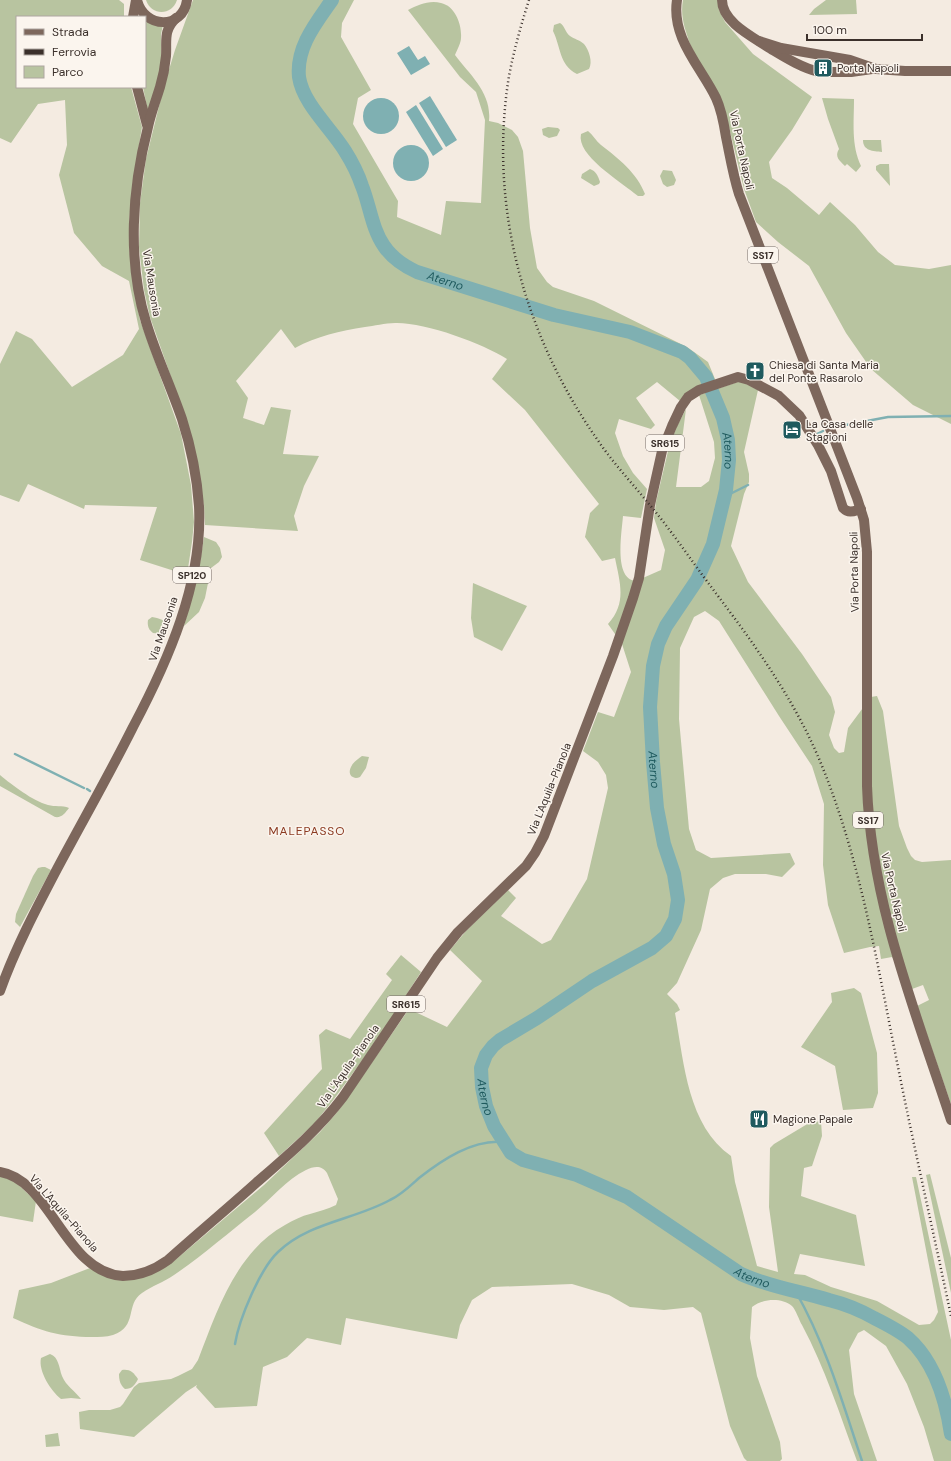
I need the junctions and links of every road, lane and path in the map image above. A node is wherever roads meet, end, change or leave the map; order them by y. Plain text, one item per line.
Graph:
1 (136, 0) edge
2 (187, 0) edge
3 (677, 0) edge
4 (722, 0) edge
5 (133, 16) edge
6 (146, 16) edge
7 (146, 16) edge
8 (176, 18) junction
9 (759, 41) junction
10 (857, 67) junction
11 (951, 71) edge
12 (137, 88) edge
13 (148, 127) junction
14 (861, 509) junction
15 (0, 991) edge
16 (951, 1120) edge
17 (0, 1172) edge

1 - 5 main road
1 - 6 main road
2 - 8 main road, Via Mausonia
3 - 14 main road, Via Porta Napoli / SS17
4 - 9 main road
7 - 8 main road
8 - 13 main road, Via Mausonia / SP120
9 - 10 main road
9 - 10 main road
10 - 11 main road
12 - 13 main road, Via Mausonia / SP120
13 - 15 main road, Via Mausonia / SP120
14 - 16 main road, Via Porta Napoli / SS17
14 - 17 main road, Via L'Aquila-Pianola / SR615

